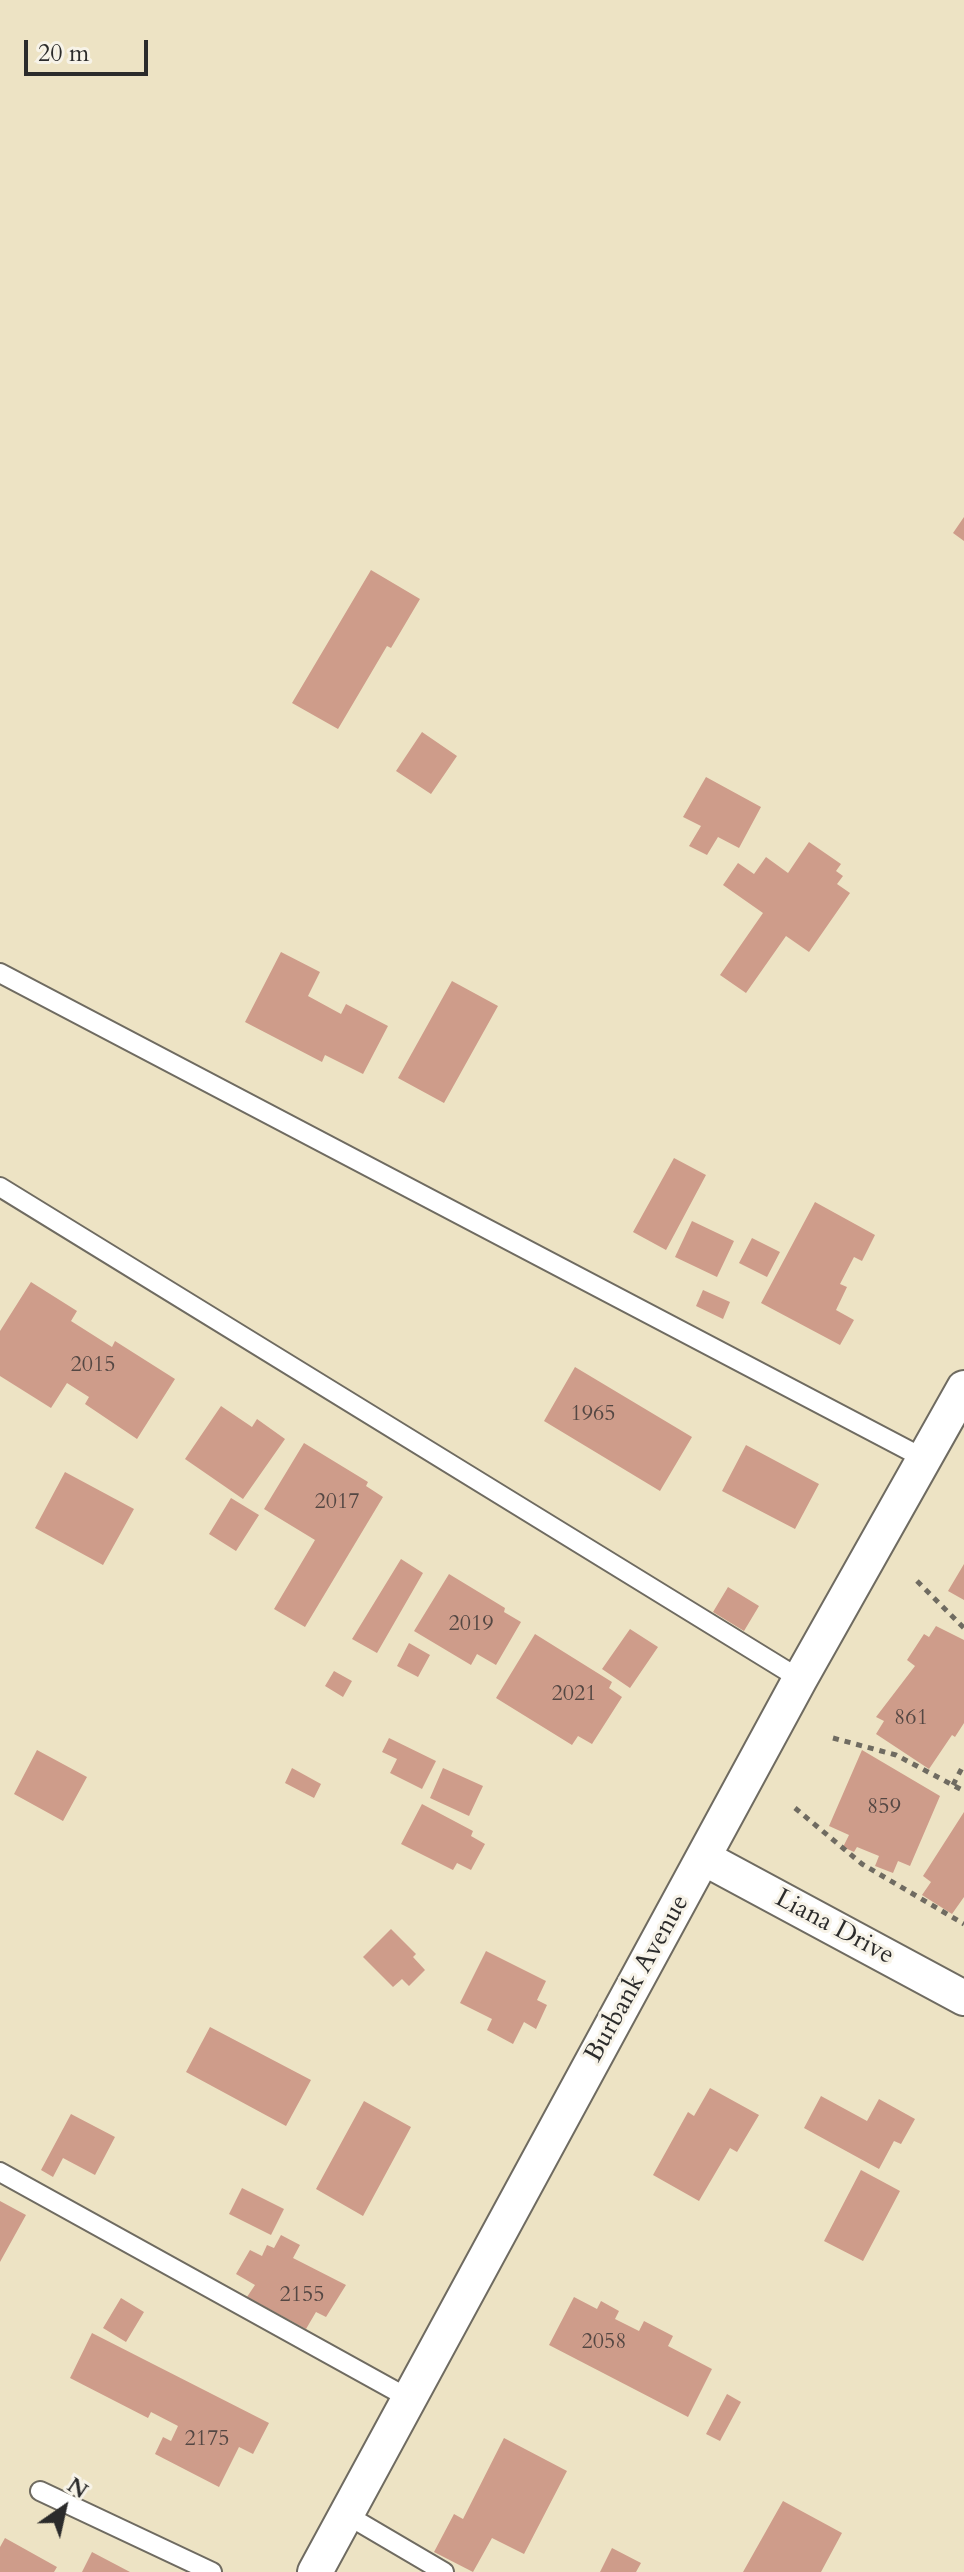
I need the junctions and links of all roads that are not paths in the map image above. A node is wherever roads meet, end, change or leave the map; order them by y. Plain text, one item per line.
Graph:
1 (0, 973) edge
2 (0, 1187) edge
3 (964, 1388) edge
4 (925, 1459) junction
5 (800, 1679) junction
6 (704, 1858) junction
7 (964, 1998) edge
8 (0, 2172) edge
9 (410, 2399) junction
10 (40, 2491) dead end
11 (347, 2515) junction
12 (212, 2572) edge
13 (315, 2572) edge
14 (444, 2572) edge

1 - 4 lane
2 - 5 lane
3 - 4 street, Burbank Avenue
4 - 5 street, Burbank Avenue
5 - 6 street, Burbank Avenue
6 - 7 street, Liana Drive
6 - 9 street, Burbank Avenue
8 - 9 lane
9 - 11 street, Burbank Avenue
10 - 12 lane
11 - 13 street, Burbank Avenue
11 - 14 lane

